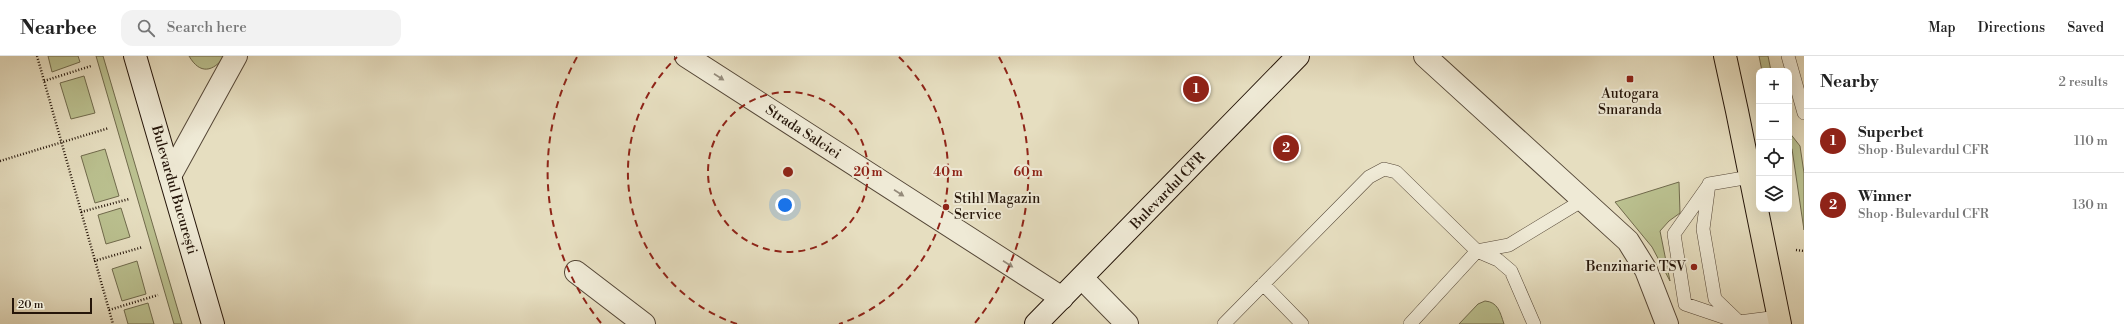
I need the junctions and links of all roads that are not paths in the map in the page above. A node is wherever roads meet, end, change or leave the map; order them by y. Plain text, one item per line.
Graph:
1 (135, 56) edge
2 (236, 56) edge
3 (686, 56) edge
4 (1298, 56) edge
5 (1425, 56) edge
6 (1725, 56) edge
7 (1788, 56) edge
8 (1804, 113) edge
9 (170, 176) junction
10 (1750, 177) junction
11 (1709, 184) junction
12 (1583, 200) junction
13 (1477, 251) junction
14 (576, 272) dead end
15 (1082, 278) junction
16 (1263, 284) junction
17 (1062, 298) junction
18 (1779, 321) edge
19 (1739, 322) junction
20 (213, 324) edge
21 (644, 324) edge
22 (1036, 324) edge
23 (1127, 324) edge
24 (1224, 324) edge
25 (1302, 324) edge
26 (1410, 324) edge
27 (1534, 324) edge
28 (1667, 324) edge

1 - 9 street, Bulevardul București
2 - 9 street
3 -> 17 street, Strada Salciei
4 - 15 street, Bulevardul CFR
5 - 12 street
6 - 10 main road
7 - 8 lane
9 - 20 street, Bulevardul București
10 - 11 lane
10 - 18 main road
11 - 19 lane
11 - 19 lane
12 - 13 lane
12 - 28 street
13 - 16 lane
13 - 26 lane
13 - 27 lane
14 - 21 street
15 - 17 street, Bulevardul CFR
15 - 23 street
16 - 24 lane
16 - 25 lane
17 - 22 street, Bulevardul CFR
18 - 19 lane

